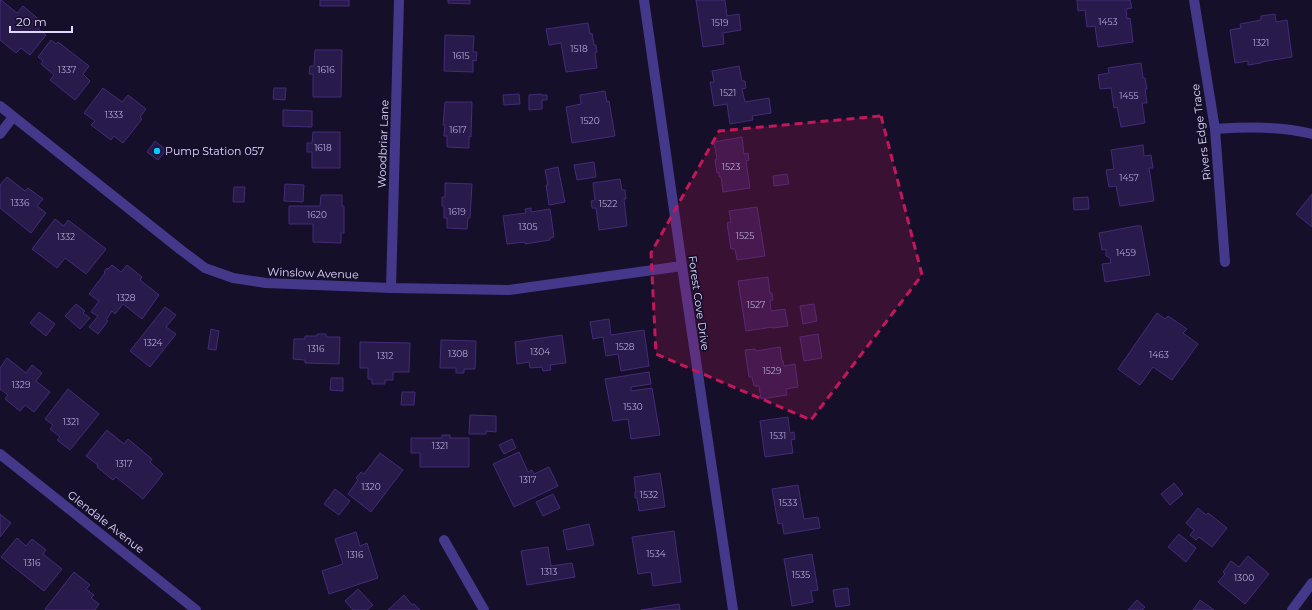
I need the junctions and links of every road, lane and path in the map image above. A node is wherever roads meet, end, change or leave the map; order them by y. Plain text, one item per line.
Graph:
1 (399, 0) edge
2 (644, 0) edge
3 (1194, 0) edge
4 (0, 106) edge
5 (13, 117) junction
6 (1215, 129) junction
7 (0, 134) edge
8 (1312, 134) edge
9 (1225, 262) dead end
10 (682, 266) junction
11 (391, 288) junction
12 (0, 454) edge
13 (444, 540) dead end
14 (1312, 583) edge
15 (196, 610) edge
16 (484, 610) edge
17 (733, 610) edge
18 (1292, 610) edge

1 - 11 street, Woodbriar Lane
2 - 10 street, Forest Cove Drive
3 - 6 street, Rivers Edge Trace
4 - 5 street, Winslow Avenue
5 - 7 street
5 - 11 street, Winslow Avenue
6 - 8 street
6 - 9 street, Rivers Edge Trace
10 - 11 street, Winslow Avenue
10 - 17 street, Forest Cove Drive
12 - 15 street, Glendale Avenue
13 - 16 street
14 - 18 street

